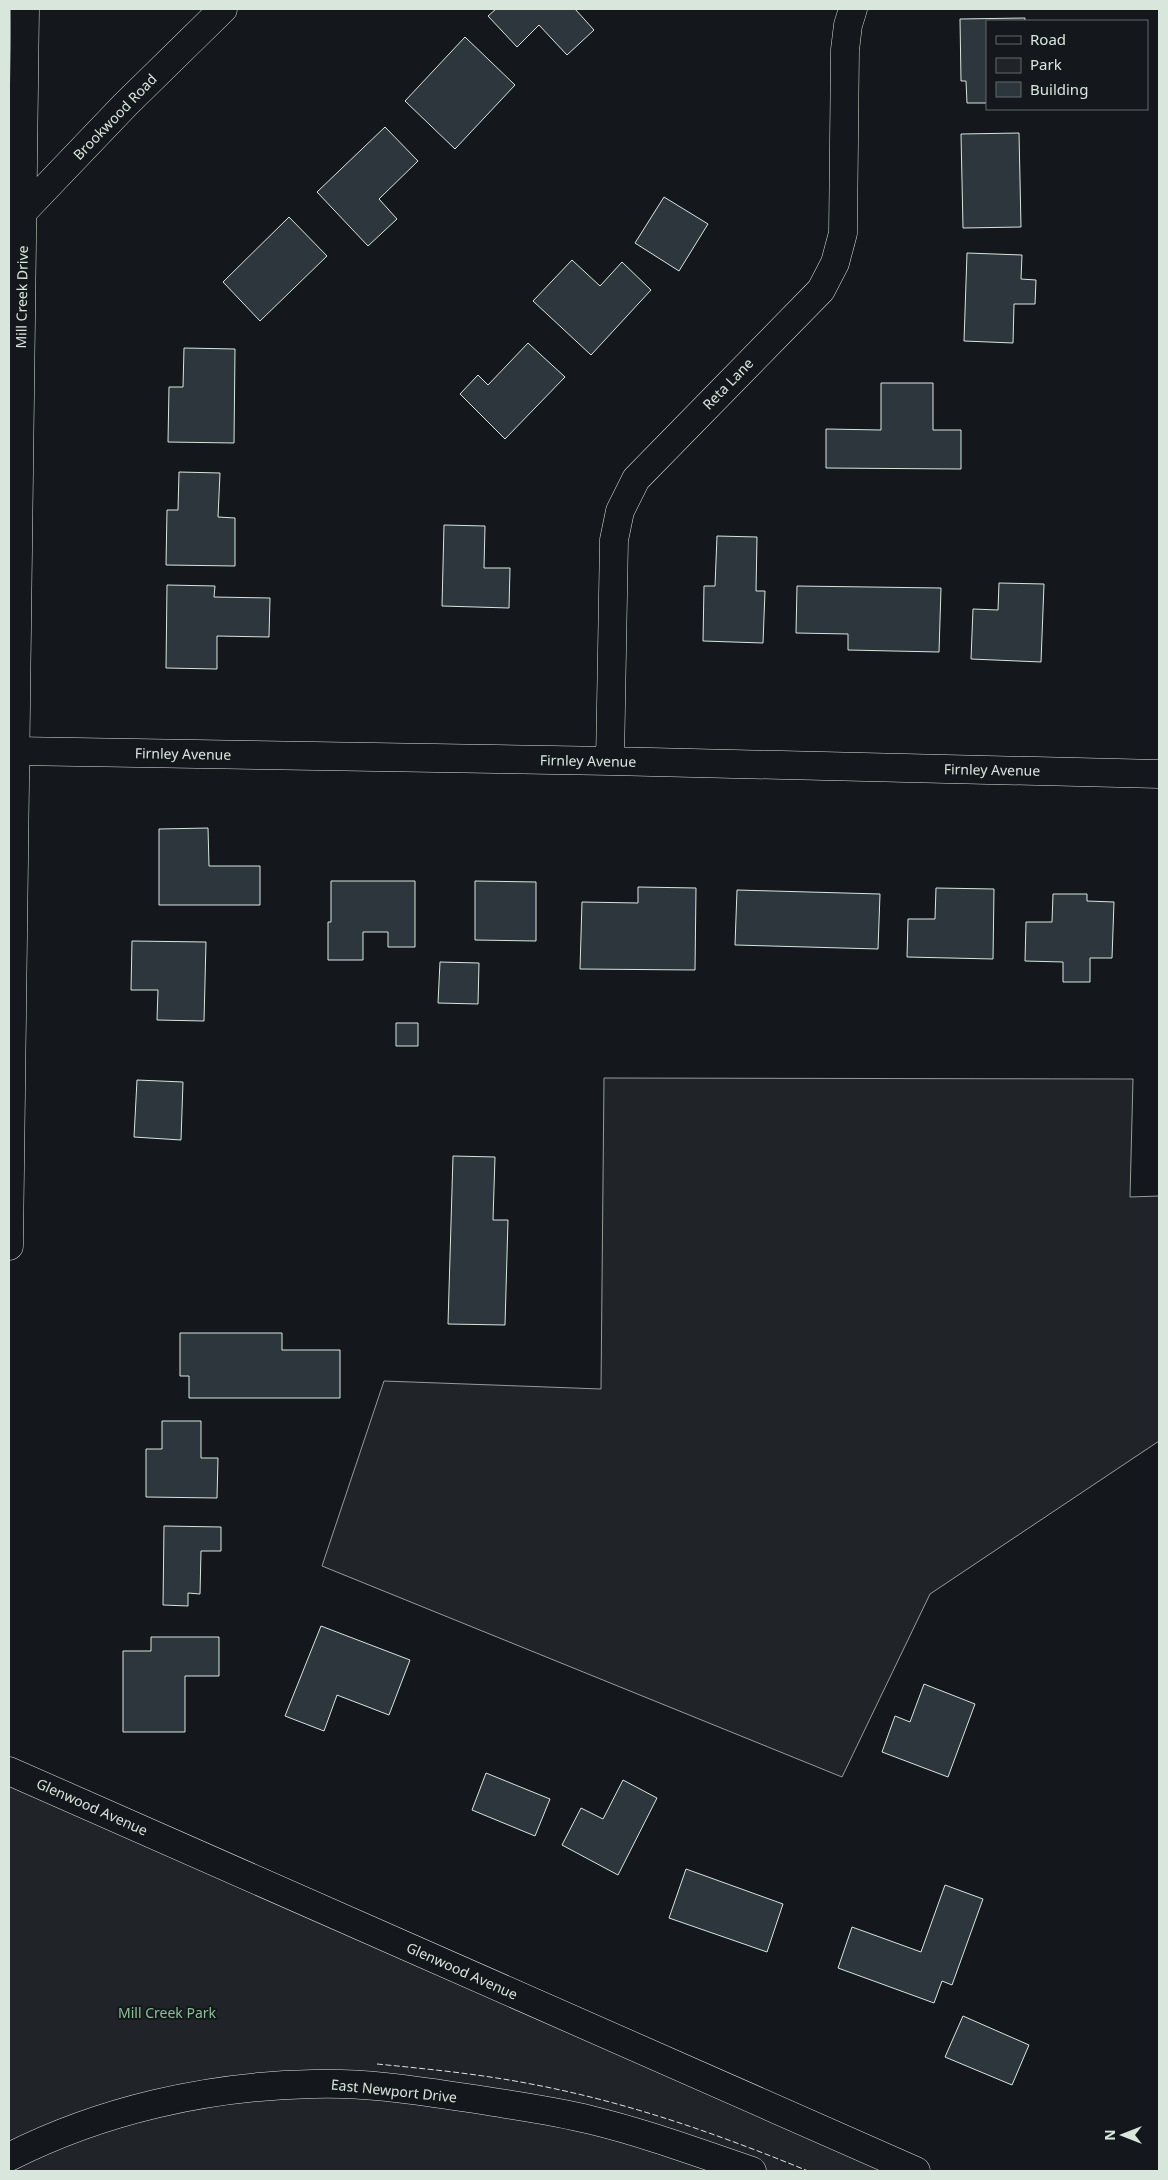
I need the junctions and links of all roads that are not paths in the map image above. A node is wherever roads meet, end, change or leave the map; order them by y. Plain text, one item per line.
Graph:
1 (25, 9) edge
2 (223, 9) edge
3 (853, 9) edge
4 (16, 219) edge
5 (16, 751) junction
6 (610, 761) junction
7 (1159, 774) edge
8 (9, 1246) edge
9 (9, 1771) edge
10 (9, 2157) edge
11 (752, 2171) edge
12 (916, 2171) edge

1 - 4 street, Mill Creek Drive
2 - 4 street, Brookwood Road
3 - 6 street, Reta Lane
4 - 5 street, Mill Creek Drive
5 - 6 street, Firnley Avenue
5 - 8 street, Mill Creek Drive
6 - 7 street, Firnley Avenue
9 - 12 street, Glenwood Avenue
10 - 11 street, East Newport Drive

